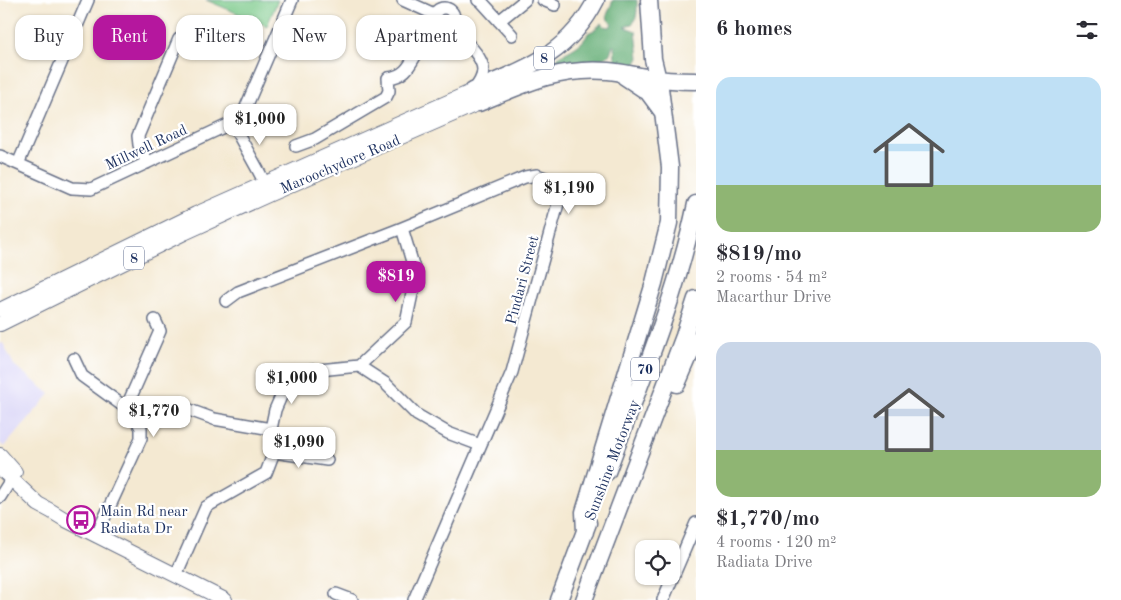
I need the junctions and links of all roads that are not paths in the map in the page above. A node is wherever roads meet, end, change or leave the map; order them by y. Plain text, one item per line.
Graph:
1 (88, 0) edge
2 (292, 0) edge
3 (403, 0) edge
4 (478, 0) edge
5 (525, 0) edge
6 (543, 0) edge
7 (596, 0) edge
8 (649, 0) edge
9 (555, 5) dead end
10 (434, 14) joint
11 (453, 15) edge
12 (499, 21) junction
13 (512, 35) dead end
14 (176, 47) edge
15 (476, 55) edge
16 (412, 60) edge
17 (618, 72) junction
18 (658, 78) junction
19 (696, 81) edge
20 (476, 97) junction
21 (663, 113) junction
22 (232, 123) junction
23 (296, 146) dead end
24 (0, 156) edge
25 (147, 163) junction
26 (18, 164) junction
27 (267, 188) junction
28 (696, 204) edge
29 (402, 228) junction
30 (696, 299) edge
31 (226, 301) dead end
32 (0, 310) edge
33 (155, 320) dead end
34 (0, 324) edge
35 (696, 340) edge
36 (74, 359) dead end
37 (359, 366) junction
38 (174, 404) dead end
39 (126, 408) junction
40 (271, 429) junction
41 (480, 445) junction
42 (274, 452) junction
43 (0, 455) edge
44 (327, 460) dead end
45 (0, 468) edge
46 (13, 475) junction
47 (0, 496) edge
48 (695, 526) edge
49 (584, 532) junction
50 (96, 536) junction
51 (600, 559) junction
52 (176, 575) junction
53 (336, 594) dead end
54 (225, 600) edge
55 (352, 600) edge
56 (414, 600) edge
57 (558, 600) edge
58 (584, 600) edge
59 (663, 600) edge

1 - 26 street
2 - 22 street, Millwell Road
3 - 10 street
4 - 12 street
5 - 12 street
6 - 9 street
7 - 20 highway, Maroochydore Road / 8
8 - 18 highway
10 - 11 street
12 - 13 street
14 - 25 street
15 - 20 street
16 - 23 street
17 - 18 highway, Maroochydore Road / 8
17 - 20 highway, Maroochydore Road / 8
17 - 21 highway
18 - 19 highway, Maroochydore Road / 8
18 - 21 highway
20 - 27 main road, Maroochydore Road / 8
21 - 49 highway
22 - 25 street, Millwell Road
22 - 27 street
24 - 26 street, Millwell Road
25 - 26 street, Millwell Road
27 - 32 main road, Maroochydore Road / 8
27 - 34 main road, Maroochydore Road / 8
28 - 49 highway, Sunshine Motorway / 70
29 - 31 street, Pindari Street
29 - 37 street
29 - 41 street, Pindari Street
30 - 51 highway, Sunshine Motorway / 70
33 - 39 street
35 - 51 highway
36 - 39 street
37 - 40 street
37 - 41 street
38 - 40 street
39 - 50 street
40 - 42 street
41 - 56 street, Pindari Street
42 - 44 street
42 - 52 street
43 - 46 main road
45 - 46 main road
46 - 47 street
46 - 50 main road
48 - 59 street
49 - 57 highway, Sunshine Motorway / 70
50 - 52 main road
51 - 58 highway, Sunshine Motorway / 70
52 - 54 main road
53 - 55 street

